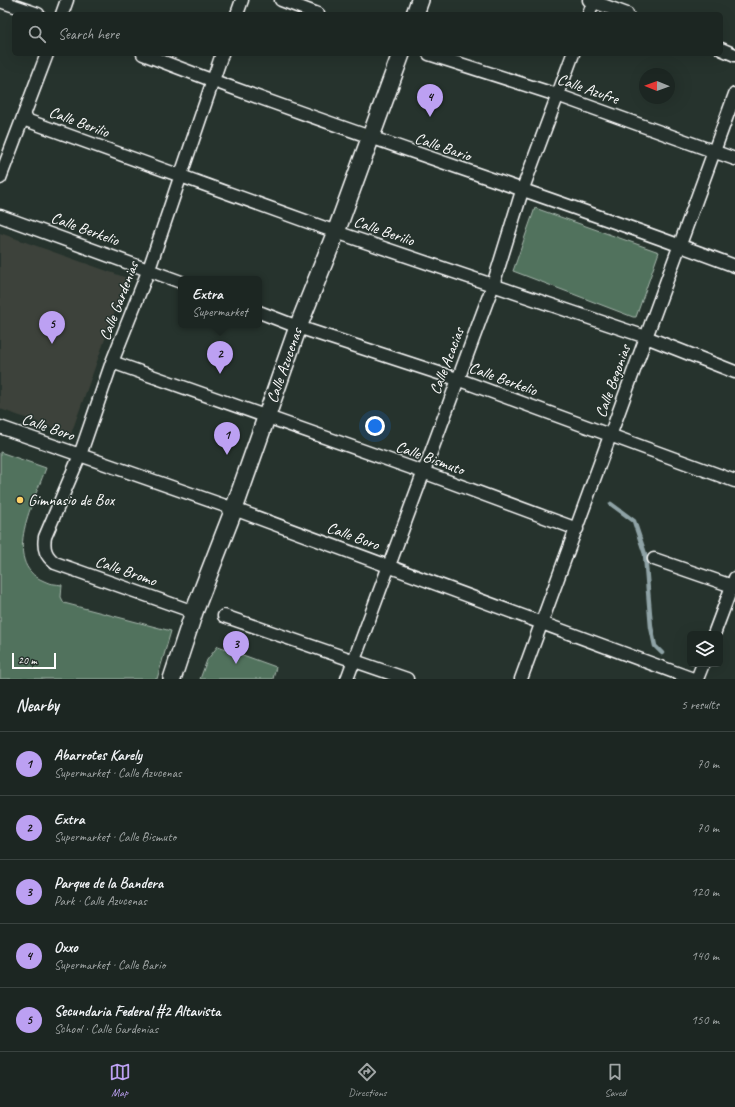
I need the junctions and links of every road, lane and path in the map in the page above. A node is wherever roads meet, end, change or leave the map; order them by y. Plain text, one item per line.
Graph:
1 (67, 0) edge
2 (242, 0) edge
3 (281, 0) edge
4 (420, 0) edge
5 (0, 1) edge
6 (592, 1) edge
7 (32, 12) edge
8 (63, 12) edge
9 (238, 12) edge
10 (313, 12) edge
11 (416, 12) edge
12 (589, 12) edge
13 (622, 12) edge
14 (723, 50) edge
15 (735, 55) edge
16 (46, 56) edge
17 (147, 56) edge
18 (221, 56) edge
19 (400, 56) edge
20 (435, 56) edge
21 (572, 56) edge
22 (212, 81) junction
23 (735, 94) edge
24 (557, 95) junction
25 (23, 119) junction
26 (370, 138) junction
27 (715, 151) junction
28 (735, 159) edge
29 (180, 177) junction
30 (0, 178) edge
31 (522, 191) junction
32 (0, 216) edge
33 (336, 232) junction
34 (680, 245) junction
35 (735, 266) edge
36 (149, 269) junction
37 (178, 281) edge
38 (493, 285) junction
39 (262, 313) edge
40 (298, 327) junction
41 (646, 337) junction
42 (112, 362) junction
43 (735, 372) edge
44 (457, 379) junction
45 (267, 417) junction
46 (0, 427) edge
47 (611, 435) junction
48 (80, 455) junction
49 (422, 472) junction
50 (735, 481) edge
51 (234, 509) junction
52 (577, 530) junction
53 (48, 557) joint
54 (654, 559) dead end
55 (389, 566) junction
56 (734, 583) edge
57 (194, 612) junction
58 (224, 616) dead end
59 (542, 624) junction
60 (715, 631) edge
61 (354, 660) junction
62 (702, 667) edge
63 (172, 679) edge
64 (347, 679) edge
65 (407, 679) edge
66 (521, 679) edge
67 (693, 679) edge
68 (697, 679) edge

1 - 8 street
2 - 9 street
3 - 10 street
4 - 11 street
5 - 7 street
6 - 12 street
6 - 13 street
14 - 15 street
16 - 25 street
17 - 22 street, Calle Bario
18 - 22 street, Calle Gardenias
19 - 26 street, Calle Azucenas
20 - 24 street, Calle Azufre
21 - 24 street, Calle Acacias
22 - 26 street, Calle Bario
22 - 29 street, Calle Gardenias
23 - 27 street, Calle Begonias
24 - 27 street, Calle Azufre
24 - 31 street, Calle Acacias
25 - 29 street, Calle Berilio
25 - 30 street
26 - 31 street, Calle Bario
26 - 33 street, Calle Azucenas
27 - 28 street, Calle Azufre
27 - 34 street, Calle Begonias
29 - 33 street, Calle Berilio
29 - 36 street, Calle Gardenias
31 - 34 street, Calle Bario
31 - 38 street, Calle Acacias
32 - 36 street, Calle Berkelio
33 - 38 street, Calle Berilio
33 - 40 street, Calle Azucenas
34 - 35 street, Calle Bario
34 - 41 street, Calle Begonias
36 - 37 street, Calle Berkelio
36 - 42 street, Calle Gardenias
38 - 41 street, Calle Berilio
38 - 44 street, Calle Acacias
39 - 40 street, Calle Berkelio
40 - 44 street, Calle Berkelio
40 - 45 street, Calle Azucenas
41 - 43 street, Calle Berilio
41 - 47 street, Calle Begonias
42 - 45 street, Calle Bismuto
42 - 48 street, Calle Gardenias
44 - 47 street, Calle Berkelio
44 - 49 street, Calle Acacias
45 - 49 street, Calle Bismuto
45 - 51 street, Calle Azucenas
46 - 48 street, Calle Boro
47 - 50 street, Calle Berkelio
47 - 52 street, Calle Begonias
48 - 51 street, Calle Boro
48 - 53 street, Calle Gardenias
49 - 52 street, Calle Bismuto
49 - 55 street, Calle Acacias
51 - 55 street, Calle Boro
51 - 57 street, Calle Azucenas
52 - 59 street, Calle Begonias
53 - 57 street, Calle Bromo
54 - 56 street
55 - 59 street, Calle Boro
55 - 61 street, Calle Acacias
56 - 60 street
57 - 63 street, Calle Azucenas
58 - 61 street
59 - 66 street, Calle Begonias
59 - 67 street, Calle Boro
61 - 64 street, Calle Acacias
61 - 65 street
62 - 68 street

